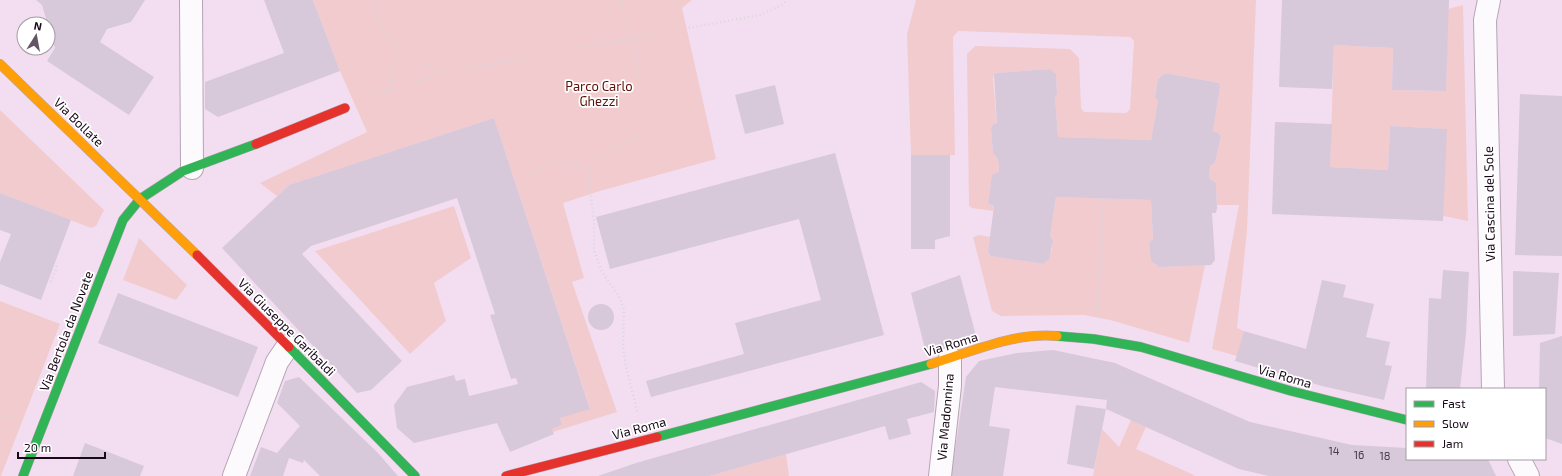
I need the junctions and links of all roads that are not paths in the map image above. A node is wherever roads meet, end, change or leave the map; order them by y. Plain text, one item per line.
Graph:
1 (191, 0) edge
2 (1487, 10) edge
3 (0, 64) edge
4 (345, 108) road end
5 (192, 168) junction
6 (140, 199) junction
7 (288, 346) junction
8 (950, 358) junction
9 (1493, 388) edge
10 (1406, 420) edge
11 (1520, 460) edge
12 (24, 476) edge
13 (234, 476) edge
14 (415, 476) edge
15 (506, 476) edge
16 (940, 476) edge
17 (1528, 476) edge

1 - 5 street
2 - 9 street, Via Cascina del Sole
3 - 6 street, Via Bollate
4 - 5 street, Via Bertola da Novate
5 - 6 street, Via Bertola da Novate
6 - 7 street, Via Giuseppe Garibaldi
6 - 12 street, Via Bertola da Novate
7 - 13 street
7 - 14 street, Via Giuseppe Garibaldi
8 - 10 street, Via Roma
8 - 15 street, Via Roma
8 - 16 street, Via Madonnina
11 - 17 street

